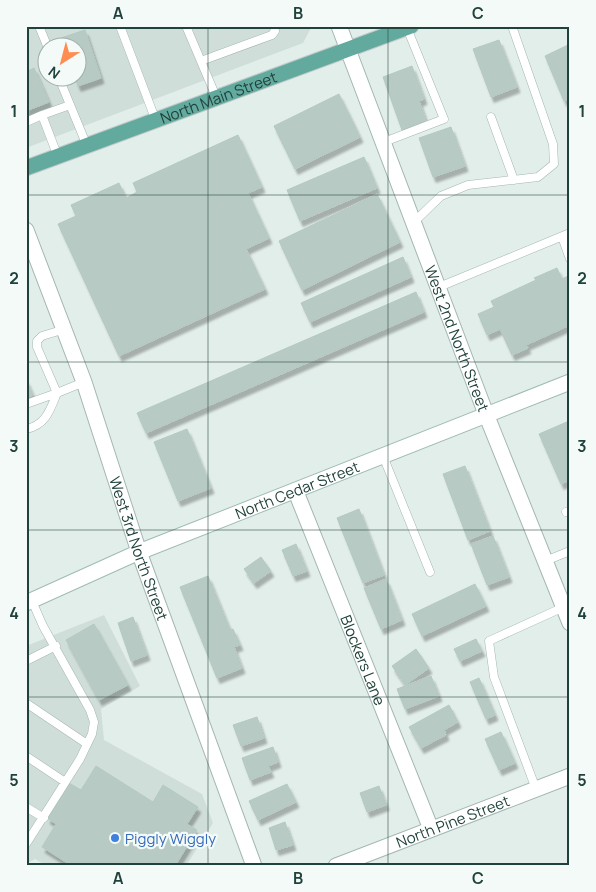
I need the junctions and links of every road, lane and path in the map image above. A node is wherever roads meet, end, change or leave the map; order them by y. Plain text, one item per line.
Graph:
1 (39, 26) edge
2 (120, 26) edge
3 (186, 26) edge
4 (274, 26) edge
5 (339, 26) edge
6 (512, 26) edge
7 (409, 27) edge
8 (44, 38) edge
9 (349, 50) junction
10 (201, 61) junction
11 (63, 88) edge
12 (217, 99) junction
13 (70, 105) junction
14 (42, 115) junction
15 (491, 117) dead end
16 (156, 121) junction
17 (26, 122) edge
18 (384, 142) junction
19 (87, 146) junction
20 (58, 157) junction
21 (26, 168) edge
22 (514, 180) junction
23 (414, 222) junction
24 (26, 230) edge
25 (566, 235) edge
26 (30, 249) edge
27 (570, 259) edge
28 (439, 287) junction
29 (64, 330) junction
30 (84, 382) junction
31 (570, 382) edge
32 (57, 393) junction
33 (26, 404) edge
34 (486, 414) junction
35 (26, 429) edge
36 (383, 456) junction
37 (296, 492) junction
38 (570, 551) edge
39 (140, 552) junction
40 (545, 561) junction
41 (430, 572) dead end
42 (29, 602) edge
43 (566, 605) edge
44 (570, 623) edge
45 (56, 646) junction
46 (26, 661) edge
47 (26, 703) edge
48 (87, 744) junction
49 (26, 756) edge
50 (570, 776) edge
51 (66, 782) junction
52 (536, 789) junction
53 (26, 807) edge
54 (44, 818) junction
55 (431, 829) junction
56 (26, 844) edge
57 (254, 866) edge
58 (336, 866) edge

1 - 8 lane
2 - 16 lane
3 - 10 lane
4 - 10 lane
5 - 9 street, West 2nd North Street
6 - 22 lane
7 - 9 main road, North Main Street
7 - 18 lane
9 - 12 main road, North Main Street
9 - 18 street, West 2nd North Street
10 - 12 lane
11 - 13 lane
12 - 16 main road, North Main Street
13 - 14 lane
13 - 19 lane
14 - 17 lane
14 - 20 lane
15 - 22 lane
16 - 19 main road, North Main Street
18 - 23 street, West 2nd North Street
19 - 20 main road, North Main Street
20 - 21 main road, North Main Street
22 - 23 lane
23 - 28 street, West 2nd North Street
24 - 26 street, West 3rd North Street
25 - 27 lane
25 - 28 lane
26 - 29 street, West 3rd North Street
28 - 34 street, West 2nd North Street
29 - 30 street, West 3rd North Street
29 - 32 lane
30 - 32 lane
30 - 39 street, West 3rd North Street
31 - 34 street, North Cedar Street
32 - 33 lane
32 - 35 lane
34 - 36 street, North Cedar Street
34 - 40 street, West 2nd North Street
36 - 37 street, North Cedar Street
36 - 41 lane
37 - 39 street, North Cedar Street
37 - 55 street, Blockers Lane
38 - 40 lane
39 - 42 street, North Cedar Street
39 - 57 street, West 3rd North Street
40 - 43 street, West 2nd North Street
42 - 45 lane
43 - 44 street, West 2nd North Street
43 - 52 lane
45 - 46 lane
45 - 48 lane
47 - 48 lane
48 - 51 lane
49 - 51 lane
50 - 52 street, North Pine Street
51 - 54 lane
52 - 55 street, North Pine Street
53 - 54 lane
54 - 56 lane
55 - 58 street, North Pine Street

